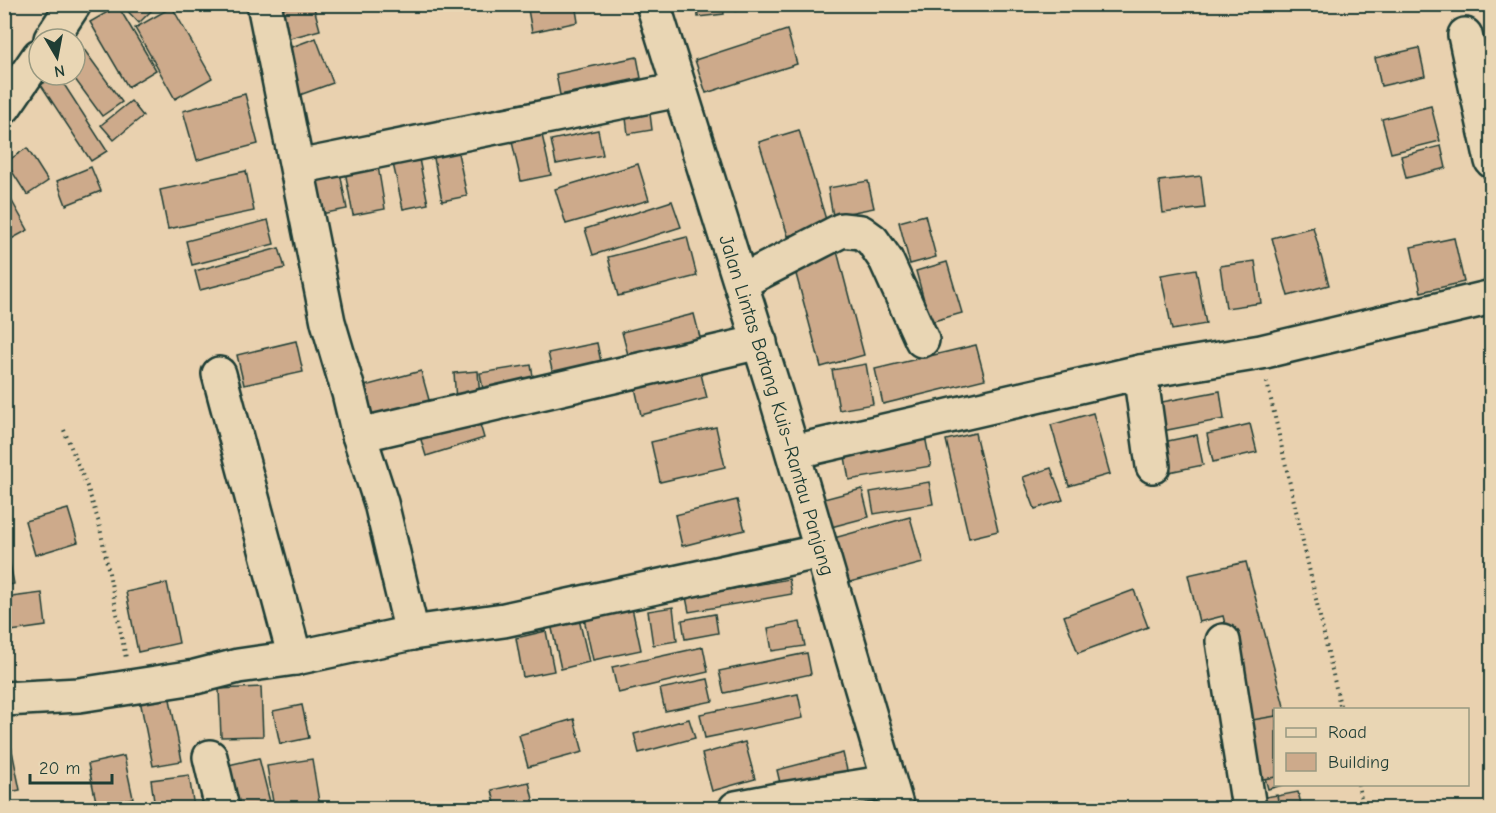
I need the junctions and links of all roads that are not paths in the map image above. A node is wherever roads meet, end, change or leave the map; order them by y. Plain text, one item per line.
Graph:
1 (74, 4) edge
2 (264, 4) edge
3 (653, 4) edge
4 (59, 27) edge
5 (1466, 35) dead end
6 (27, 73) edge
7 (679, 90) junction
8 (4, 106) edge
9 (1491, 161) edge
10 (298, 167) junction
11 (741, 282) junction
12 (1491, 297) edge
13 (922, 340) dead end
14 (760, 342) junction
15 (1140, 372) junction
16 (219, 374) dead end
17 (359, 435) junction
18 (793, 452) junction
19 (1153, 466) dead end
20 (822, 551) junction
21 (412, 633) junction
22 (1223, 641) dead end
23 (295, 657) junction
24 (4, 699) edge
25 (210, 757) dead end
26 (893, 795) edge
27 (222, 808) edge
28 (736, 808) edge
29 (1249, 808) edge

1 - 4 street
2 - 10 street
3 - 7 street, Jalan Lintas Batang Kuis–Rantau Panjang
5 - 9 street
6 - 8 street
7 - 10 street
7 - 11 street, Jalan Lintas Batang Kuis–Rantau Panjang
10 - 17 street
11 - 13 street
11 - 14 street, Jalan Lintas Batang Kuis–Rantau Panjang
12 - 15 street
14 - 17 street
14 - 18 street, Jalan Lintas Batang Kuis–Rantau Panjang
15 - 18 street
15 - 19 street
16 - 23 street
17 - 21 street
18 - 20 street, Jalan Lintas Batang Kuis–Rantau Panjang
20 - 21 street
20 - 26 street, Jalan Lintas Batang Kuis–Rantau Panjang
21 - 23 street
22 - 29 street
23 - 24 street
25 - 27 street
26 - 28 street

